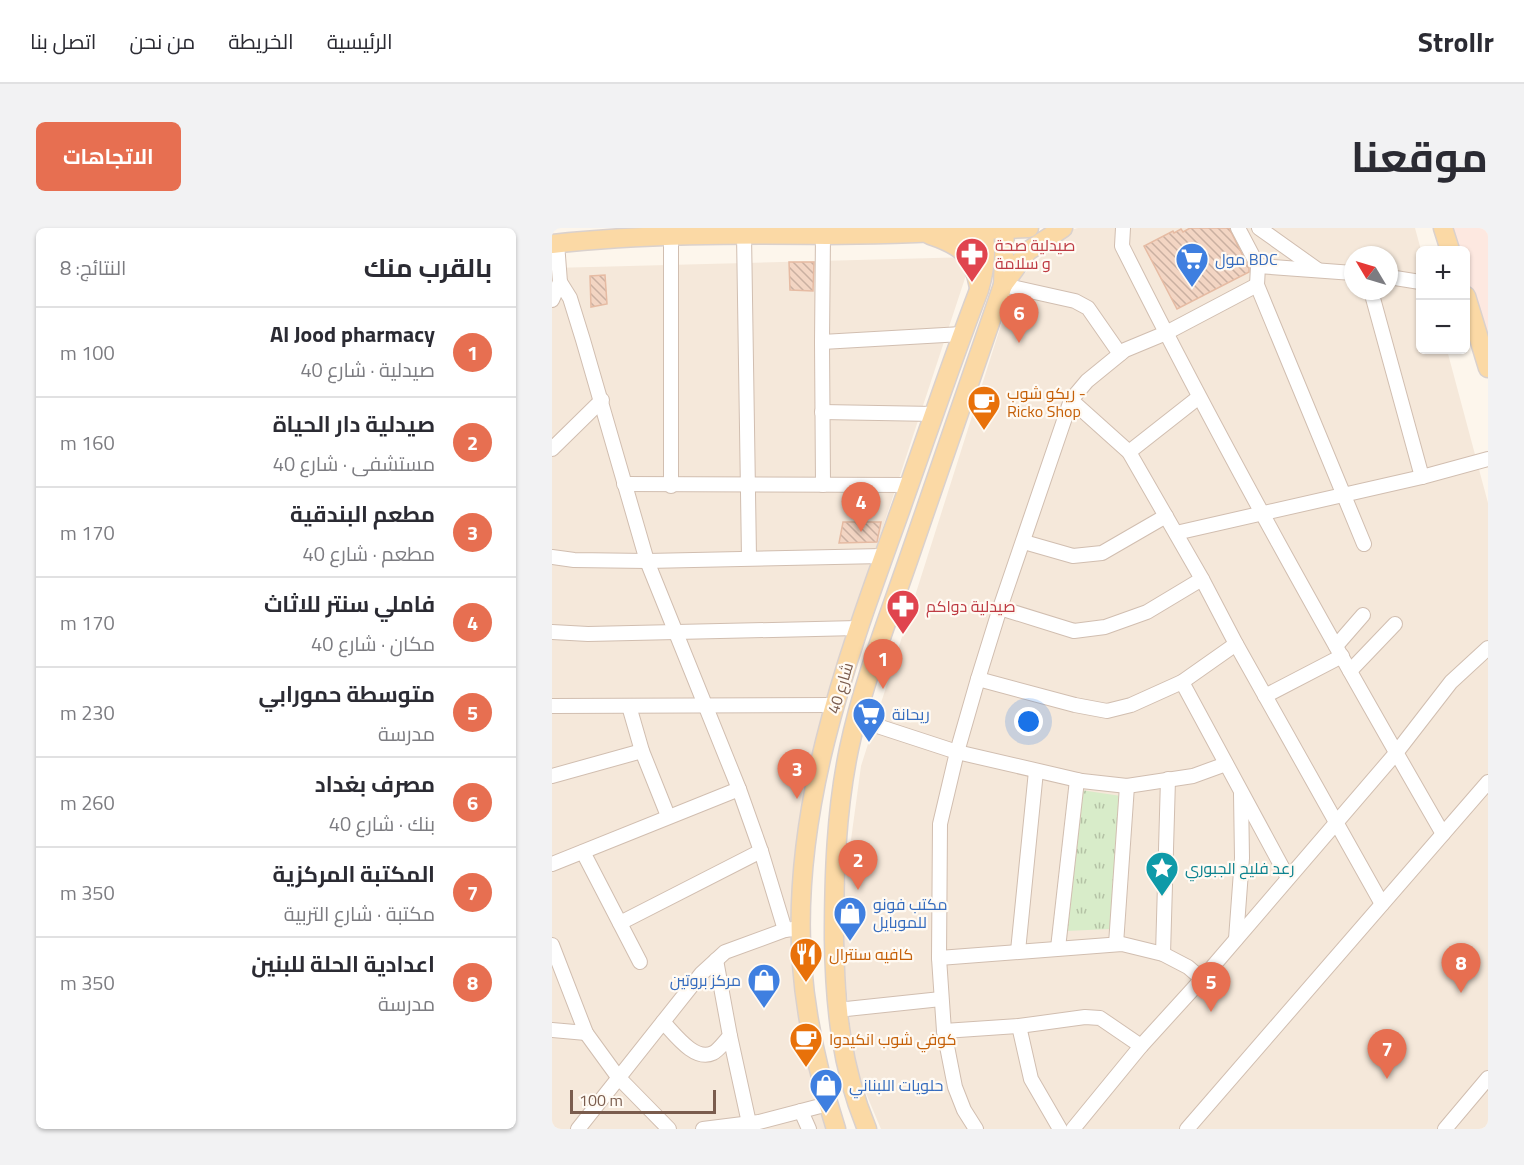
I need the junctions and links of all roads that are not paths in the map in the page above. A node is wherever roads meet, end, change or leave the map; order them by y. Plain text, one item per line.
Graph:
1 (1005, 228) edge
2 (1029, 228) edge
3 (1063, 228) edge
4 (1123, 228) edge
5 (1238, 228) edge
6 (1259, 228) edge
7 (1443, 228) edge
8 (984, 229) edge
9 (920, 232) junction
10 (744, 234) junction
11 (823, 234) junction
12 (671, 236) junction
13 (555, 243) edge
14 (1449, 246) edge
15 (1258, 266) junction
16 (1320, 271) junction
17 (1344, 272) edge
18 (1398, 279) edge
19 (1416, 281) edge
20 (560, 282) junction
21 (1003, 285) junction
22 (1257, 285) junction
23 (979, 291) junction
24 (552, 300) edge
25 (1373, 300) edge
26 (1467, 300) edge
27 (1166, 333) junction
28 (962, 334) junction
29 (822, 342) junction
30 (1120, 354) junction
31 (1487, 360) edge
32 (1199, 397) junction
33 (602, 400) junction
34 (1071, 400) junction
35 (822, 412) junction
36 (935, 414) junction
37 (552, 447) edge
38 (1128, 452) junction
39 (1488, 459) edge
40 (1422, 477) junction
41 (624, 484) junction
42 (746, 485) junction
43 (823, 485) junction
44 (909, 485) junction
45 (671, 486) junction
46 (1343, 496) junction
47 (1262, 515) junction
48 (1166, 516) junction
49 (1176, 533) junction
50 (1024, 542) junction
51 (1364, 544) dead end
52 (883, 556) junction
53 (552, 557) edge
54 (749, 557) junction
55 (647, 561) junction
56 (1202, 579) junction
57 (1000, 608) junction
58 (1362, 615) dead end
59 (1395, 624) dead end
60 (858, 628) junction
61 (674, 631) junction
62 (552, 632) edge
63 (1236, 644) junction
64 (1488, 648) edge
65 (1339, 651) junction
66 (1350, 671) junction
67 (978, 679) junction
68 (1182, 682) junction
69 (1265, 696) junction
70 (834, 705) junction
71 (552, 706) edge
72 (629, 706) junction
73 (706, 706) junction
74 (856, 718) junction
75 (642, 751) junction
76 (957, 752) junction
77 (1396, 753) junction
78 (1226, 764) junction
79 (1036, 771) junction
80 (819, 773) junction
81 (552, 776) edge
82 (845, 777) junction
83 (1168, 779) junction
84 (1077, 780) junction
85 (1488, 782) edge
86 (1127, 786) junction
87 (739, 789) junction
88 (1241, 792) junction
89 (813, 808) junction
90 (840, 812) junction
91 (668, 816) junction
92 (1336, 822) junction
93 (1443, 834) junction
94 (761, 851) junction
95 (583, 852) junction
96 (552, 864) edge
97 (1288, 878) junction
98 (1382, 904) junction
99 (620, 923) junction
100 (793, 929) junction
101 (1236, 939) junction
102 (1116, 944) junction
103 (552, 945) edge
104 (1058, 948) junction
105 (1018, 951) junction
106 (1163, 954) junction
107 (939, 958) junction
108 (716, 960) junction
109 (640, 962) dead end
110 (1202, 979) junction
111 (941, 999) junction
112 (837, 1010) junction
113 (663, 1022) junction
114 (1019, 1026) junction
115 (944, 1031) junction
116 (555, 1033) edge
117 (586, 1033) junction
118 (730, 1036) junction
119 (1141, 1046) junction
120 (618, 1077) junction
121 (1488, 1078) edge
122 (828, 1104) junction
123 (801, 1111) junction
124 (755, 1125) edge
125 (578, 1129) edge
126 (669, 1129) edge
127 (703, 1129) edge
128 (809, 1129) edge
129 (836, 1129) edge
130 (867, 1129) edge
131 (976, 1129) edge
132 (1060, 1129) edge
133 (1073, 1129) edge
134 (1187, 1129) edge
135 (1445, 1129) edge

1 - 2 main road
1 - 8 main road
1 - 21 main road, شارع 40
3 - 21 main road
4 - 27 street
5 - 15 street
6 - 16 street
7 - 14 main road
8 - 9 main road
8 - 23 main road, شارع 40
9 - 11 main road
9 - 23 main road
10 - 11 main road
10 - 12 main road
10 - 42 street
11 - 29 street
12 - 13 main road
12 - 45 street
13 - 20 street
15 - 16 street
15 - 22 street
16 - 17 street
18 - 19 street
20 - 24 street
20 - 33 street
21 - 30 street
21 - 74 main road, شارع 40
22 - 27 street
22 - 46 street
23 - 28 main road, شارع 40
25 - 40 street
26 - 31 main road
27 - 30 street
27 - 32 street
28 - 29 street
28 - 36 main road, شارع 40
29 - 35 street
30 - 34 street
32 - 38 street
32 - 47 street
33 - 37 street
33 - 41 street
34 - 38 street
34 - 50 street
35 - 36 street
35 - 43 street
36 - 44 main road, شارع 40
38 - 48 street
39 - 40 street
40 - 46 street
41 - 45 street
41 - 55 street
42 - 43 street
42 - 45 street
42 - 54 street
43 - 44 street
44 - 52 main road, شارع 40
46 - 47 street
46 - 51 street
47 - 49 street
47 - 65 street
48 - 49 street
48 - 50 street
49 - 56 street
50 - 57 street
52 - 54 street
52 - 60 main road, شارع 40
53 - 55 street
54 - 55 street
55 - 61 street
56 - 57 street
56 - 63 street
57 - 67 street
58 - 65 street
59 - 66 street
60 - 61 street
60 - 70 main road, شارع 40
61 - 62 street
61 - 73 street
63 - 68 street
63 - 69 street
64 - 77 street
65 - 66 street
65 - 69 street
66 - 77 street
67 - 68 street
67 - 76 street
68 - 78 street
69 - 92 street
70 - 73 street
70 - 80 main road, شارع 40
71 - 72 street
72 - 73 street
72 - 75 street
73 - 87 street
74 - 76 street
74 - 82 main road, شارع 40
75 - 81 street
75 - 91 street
76 - 79 street
76 - 107 street
77 - 92 street
77 - 93 street
78 - 83 street
78 - 88 street
79 - 84 street
79 - 105 street
80 - 82 main road
80 - 89 main road, شارع 40
82 - 90 main road, شارع 40
83 - 86 street
83 - 106 street
84 - 86 street
84 - 104 street
85 - 93 street
86 - 102 street
87 - 91 street
87 - 94 street
88 - 97 street
88 - 101 street
89 - 90 main road
89 - 100 main road, شارع 40
90 - 112 main road, شارع 40
91 - 95 street
92 - 97 street
92 - 98 street
93 - 98 street
94 - 99 street
94 - 100 street
95 - 96 street
95 - 99 street
97 - 101 street
98 - 134 street
99 - 109 street
100 - 108 street
100 - 122 main road, شارع 40
101 - 110 street
102 - 104 street
102 - 106 street
103 - 117 street
104 - 105 street
105 - 107 street
106 - 110 street
107 - 111 street
108 - 113 street
108 - 118 street
110 - 119 street
111 - 112 street
111 - 115 street
112 - 130 main road, شارع 40
113 - 118 street
113 - 120 street
114 - 115 street
114 - 119 street
114 - 132 street
115 - 131 street
116 - 117 street
117 - 120 street
118 - 124 street
119 - 133 street
120 - 125 street
120 - 126 street
121 - 135 street
122 - 123 street
122 - 129 main road, شارع 40
123 - 124 street
123 - 128 street
124 - 127 street

